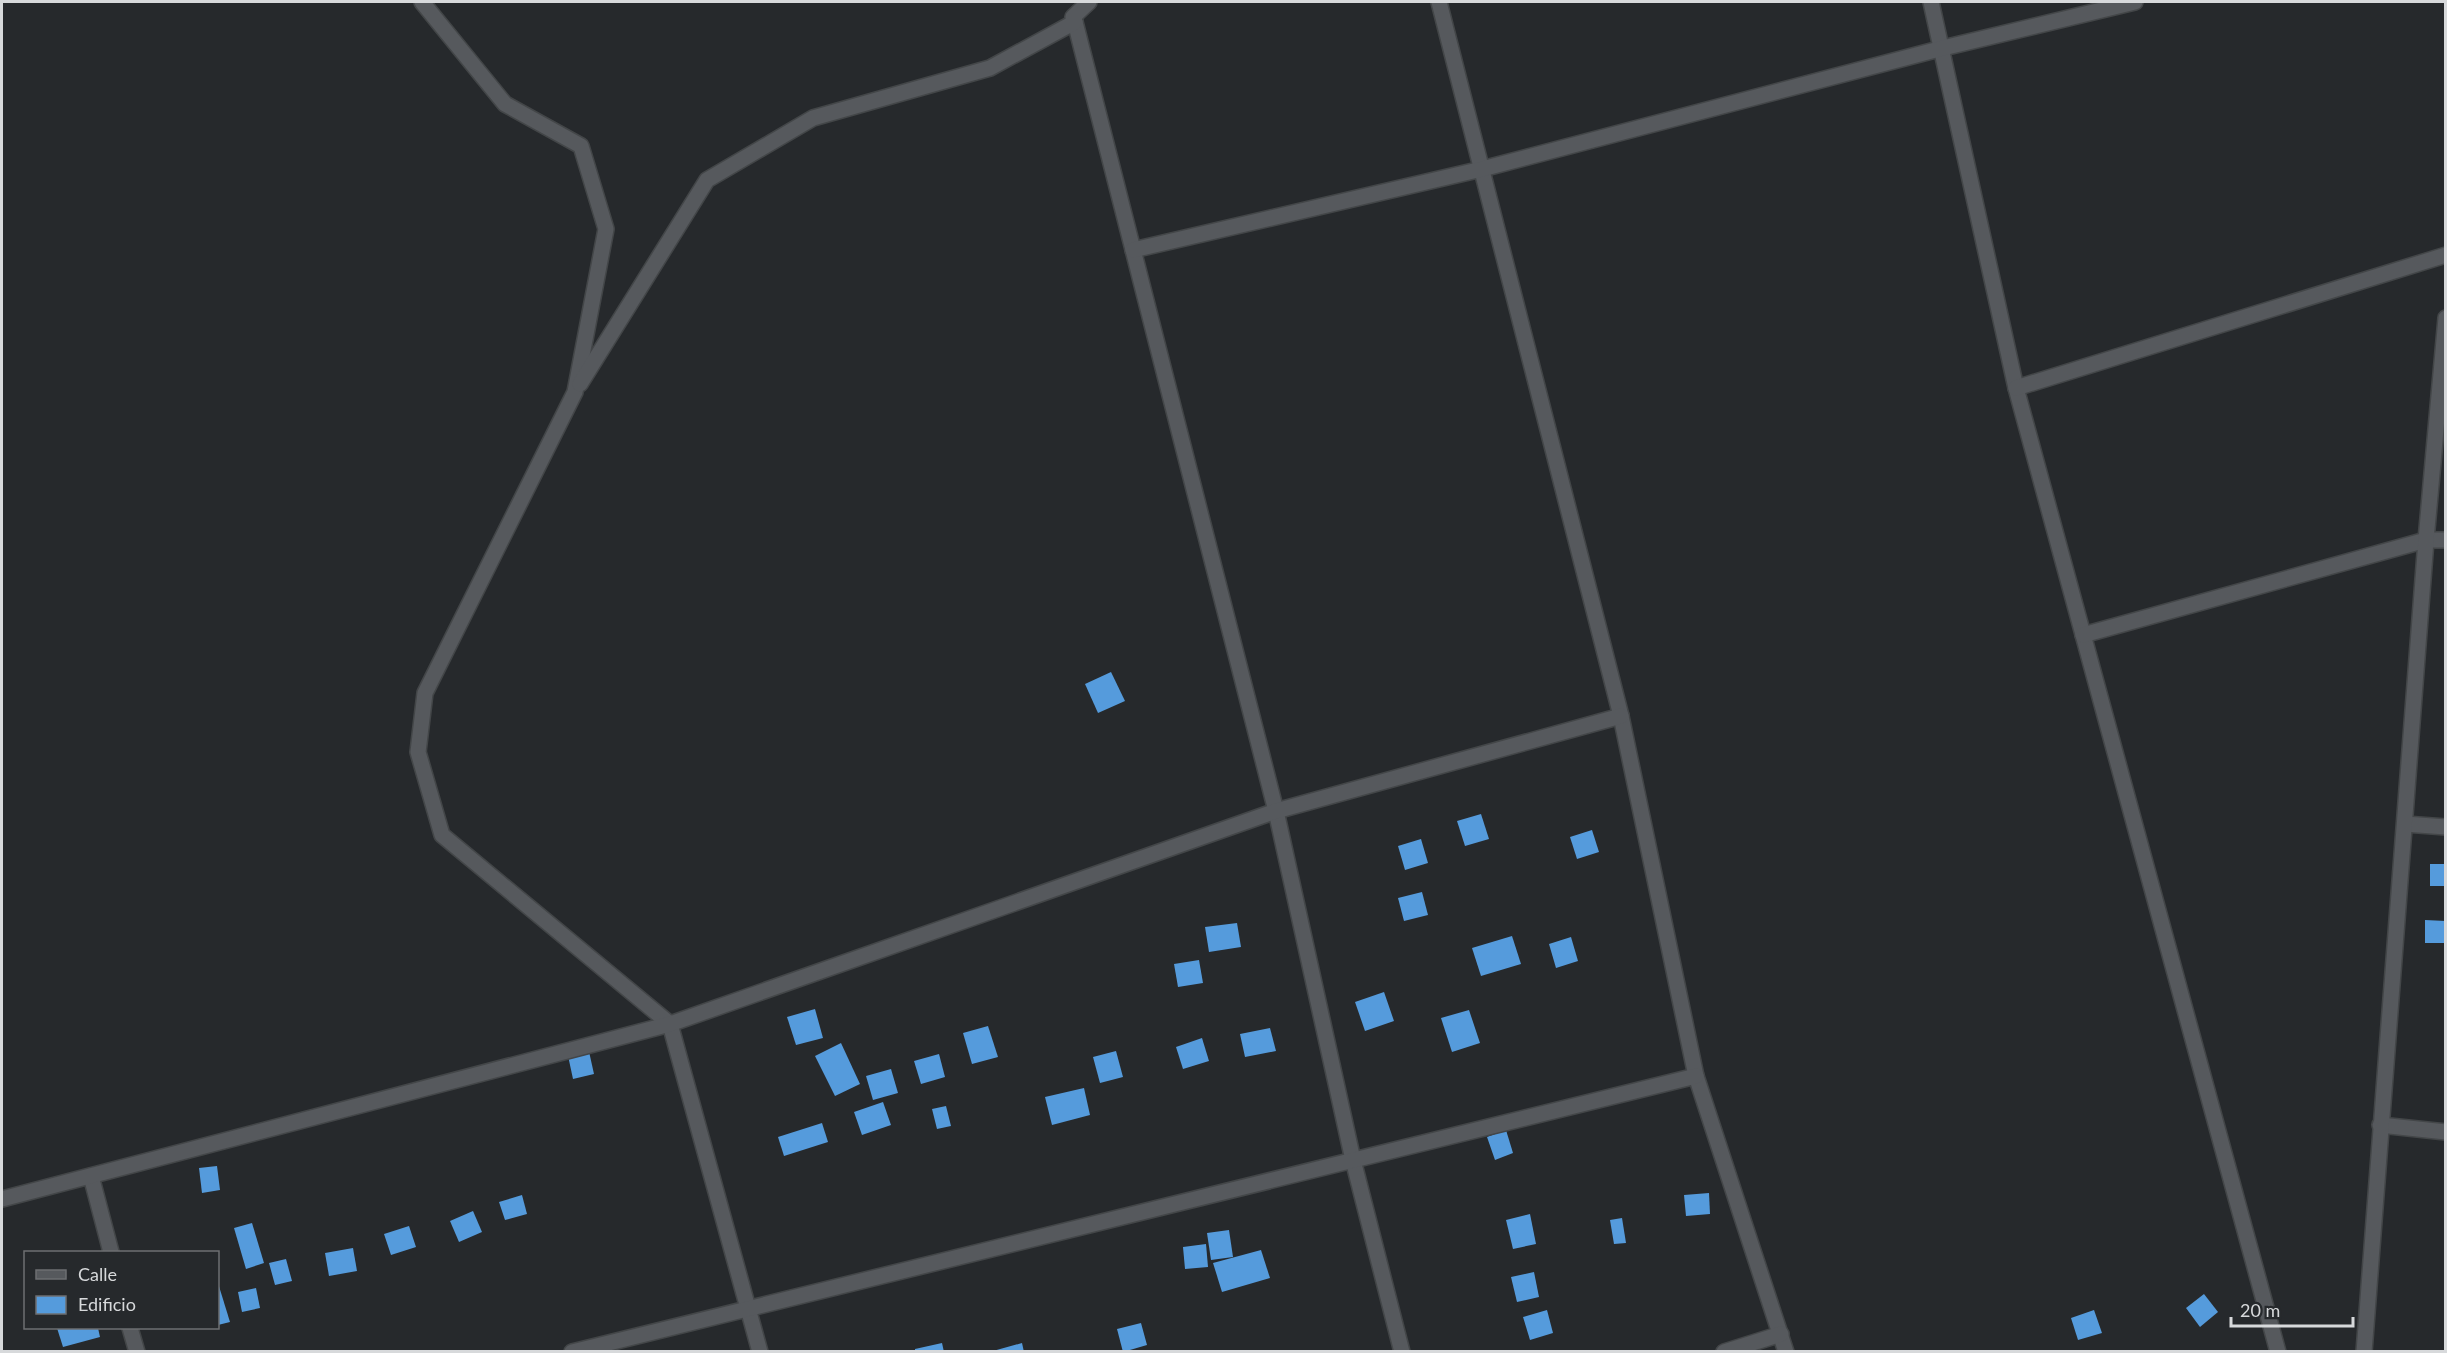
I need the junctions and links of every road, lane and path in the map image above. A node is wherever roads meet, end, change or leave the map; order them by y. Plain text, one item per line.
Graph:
1 (422, 2) edge
2 (1080, 2) edge
3 (1089, 2) edge
4 (1439, 2) edge
5 (1931, 2) edge
6 (2135, 2) edge
7 (1074, 20) junction
8 (1943, 48) junction
9 (1482, 169) junction
10 (1132, 250) junction
11 (2445, 255) edge
12 (2445, 318) edge
13 (2016, 388) junction
14 (575, 392) junction
15 (2426, 540) junction
16 (2445, 540) edge
17 (2083, 635) junction
18 (1621, 716) junction
19 (1275, 811) junction
20 (2405, 824) junction
21 (2445, 827) edge
22 (670, 1024) junction
23 (1696, 1076) junction
24 (2380, 1125) junction
25 (2445, 1132) edge
26 (1353, 1160) junction
27 (91, 1176) junction
28 (2, 1199) edge
29 (111, 1251) edge
30 (748, 1308) junction
31 (130, 1329) edge
32 (1781, 1334) junction
33 (136, 1352) edge
34 (572, 1352) edge
35 (760, 1352) edge
36 (1402, 1352) edge
37 (1724, 1352) edge
38 (1786, 1352) edge
39 (2278, 1352) edge
40 (2364, 1352) edge

1 - 14 street
2 - 7 street
3 - 7 street
4 - 9 street
5 - 8 street
6 - 8 street
7 - 10 street
7 - 14 street
8 - 9 street
8 - 13 street
9 - 10 street
9 - 18 street
10 - 19 street
11 - 13 street
12 - 15 street
13 - 17 street
14 - 22 street
15 - 16 street
15 - 17 street
15 - 20 street
17 - 39 street
18 - 19 street
18 - 23 street
19 - 22 street
19 - 26 street
20 - 21 street
20 - 24 street
22 - 27 street
22 - 30 street
23 - 26 street
23 - 32 street
24 - 25 street
24 - 40 street
26 - 30 street
26 - 36 street
27 - 28 street
27 - 29 street
30 - 34 street
30 - 35 street
31 - 33 street
32 - 37 street
32 - 38 street

